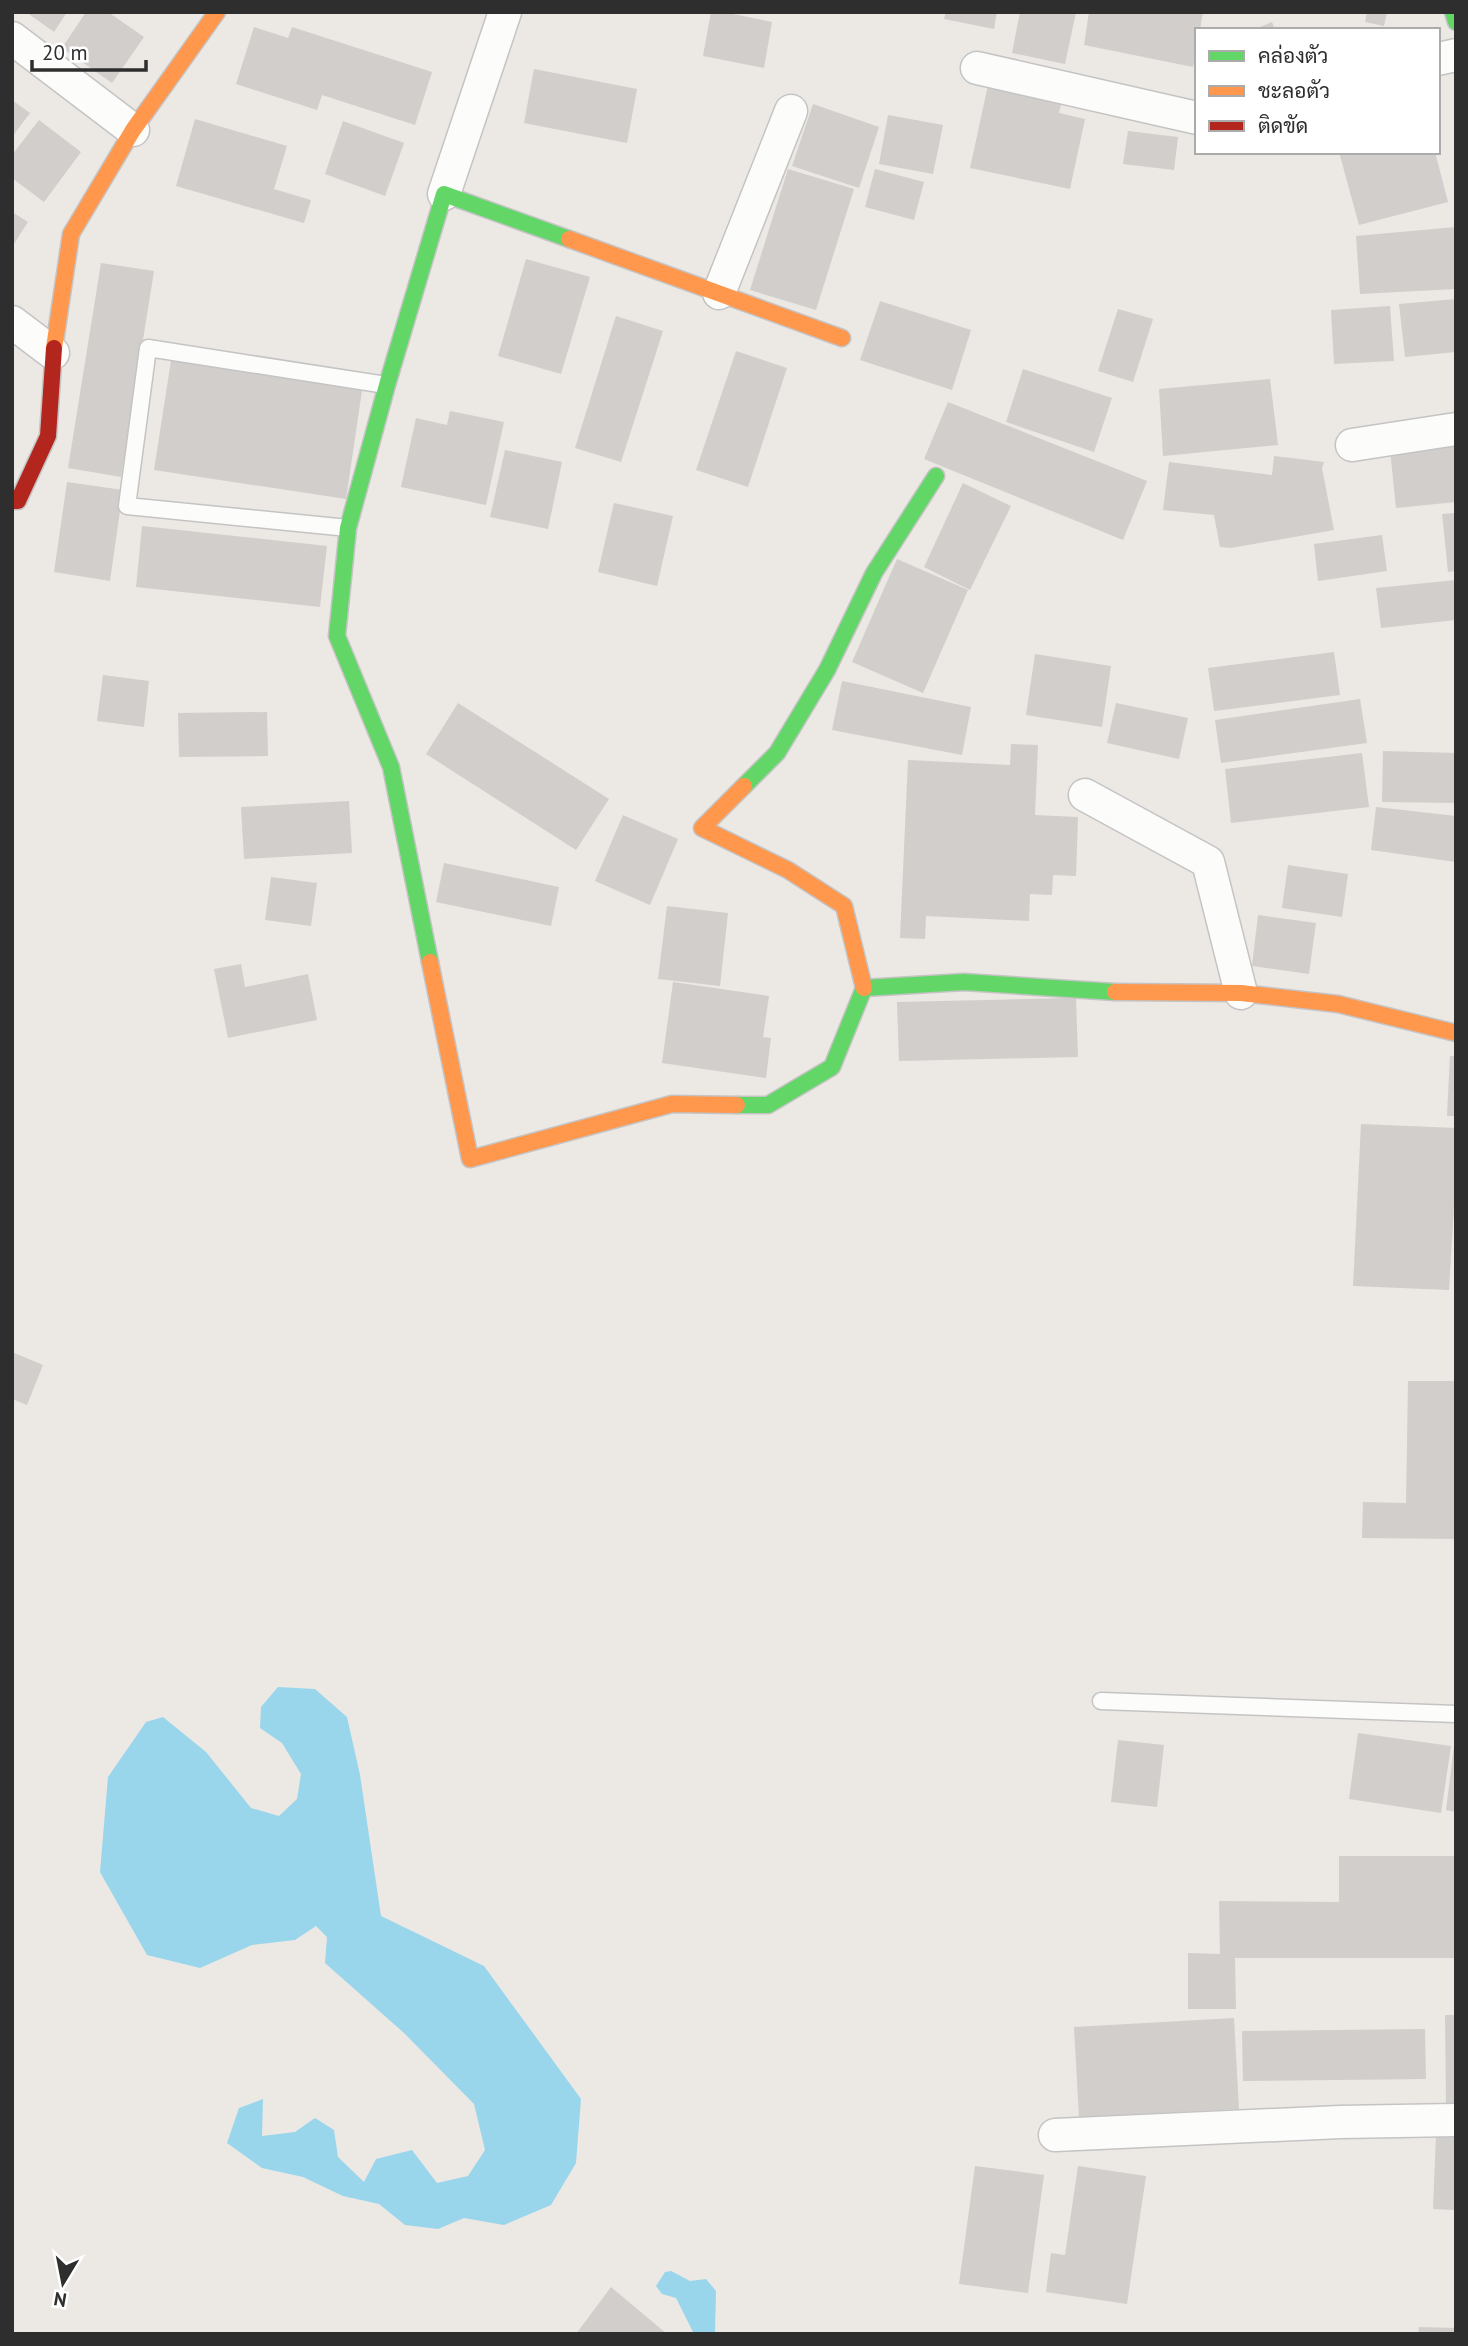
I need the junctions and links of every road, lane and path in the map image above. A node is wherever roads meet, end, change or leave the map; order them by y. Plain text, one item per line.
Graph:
1 (217, 12) edge
2 (505, 12) edge
3 (1453, 12) edge
4 (1456, 22) edge
5 (12, 38) edge
6 (977, 68) dead end
7 (791, 111) dead end
8 (1195, 118) edge
9 (133, 130) junction
10 (444, 194) junction
11 (719, 293) junction
12 (12, 322) edge
13 (842, 338) dead end
14 (53, 353) junction
15 (387, 385) junction
16 (1456, 429) edge
17 (1353, 445) dead end
18 (936, 476) dead end
19 (12, 500) edge
20 (348, 528) junction
21 (1085, 795) dead end
22 (864, 988) junction
23 (1241, 993) junction
24 (1456, 1033) edge
25 (1101, 1701) dead end
26 (1456, 1714) edge
27 (1456, 2120) edge
28 (1055, 2135) dead end

1 - 9 street
2 - 10 street
3 - 4 street
5 - 9 street
6 - 8 street
7 - 11 street
9 - 14 street
10 - 11 street
10 - 15 street
11 - 13 street
12 - 14 street
14 - 19 street
15 - 20 street
15 - 20 lane
16 - 17 street
18 - 22 street
20 - 22 street
21 - 23 street
22 - 23 street
23 - 24 street
25 - 26 lane
27 - 28 street

